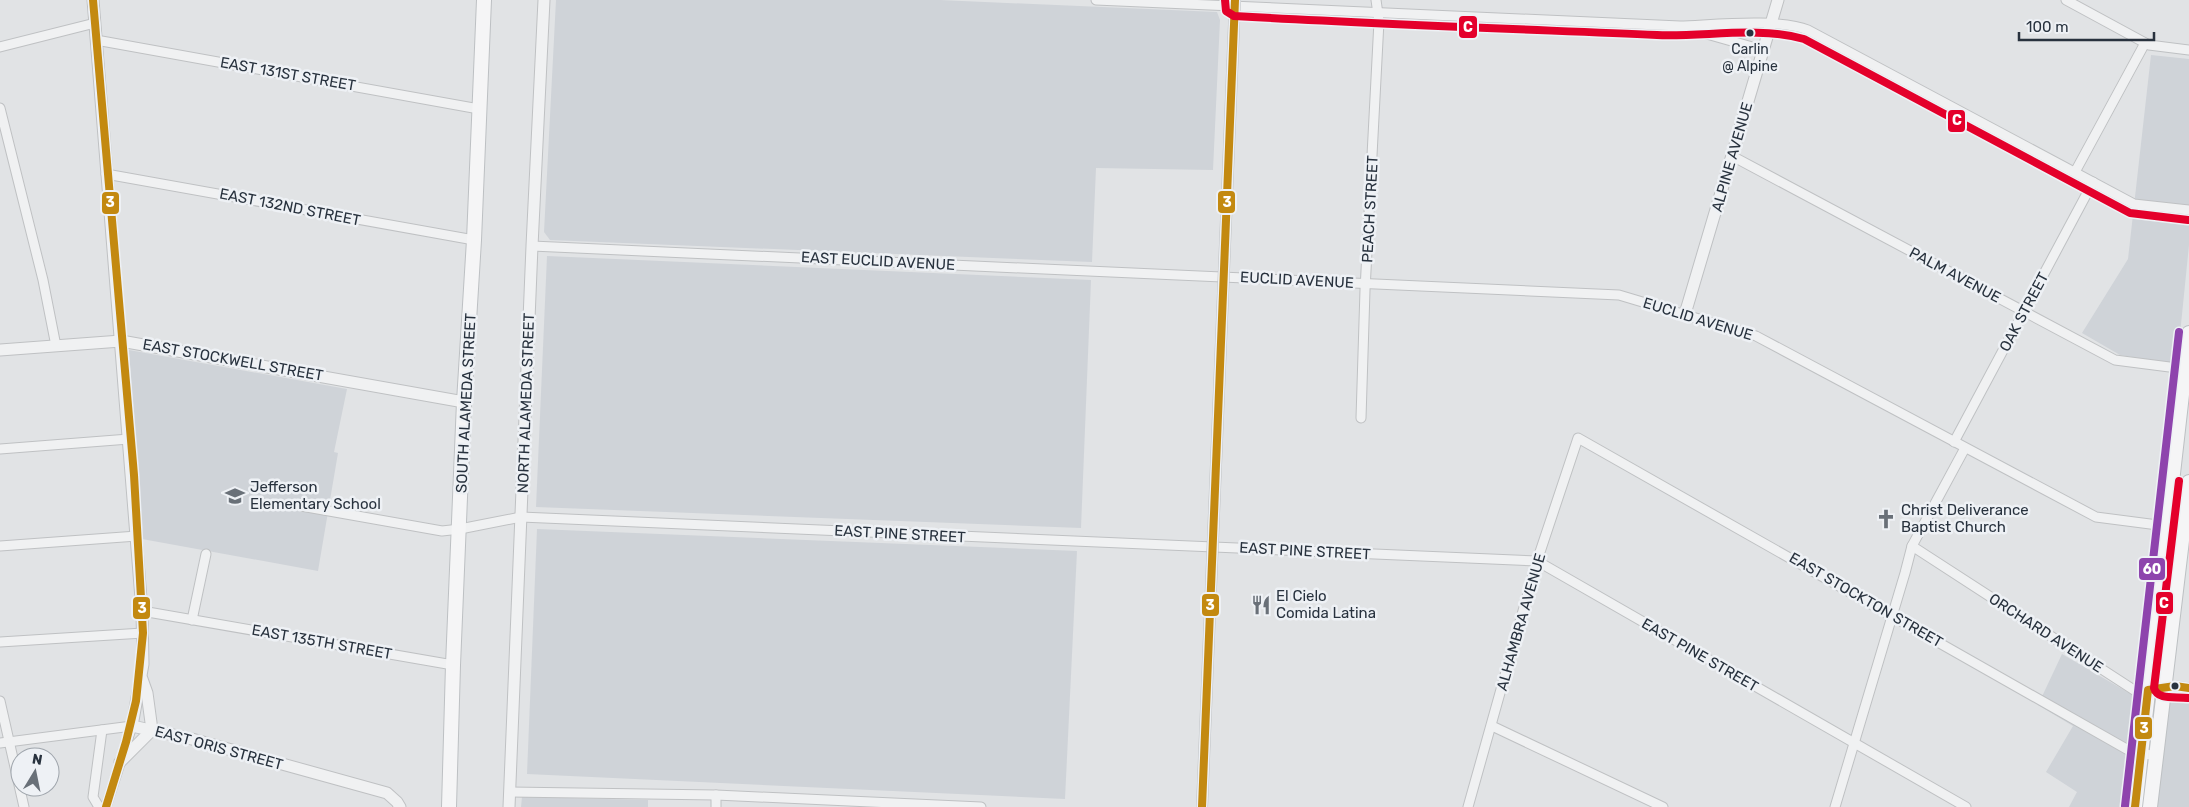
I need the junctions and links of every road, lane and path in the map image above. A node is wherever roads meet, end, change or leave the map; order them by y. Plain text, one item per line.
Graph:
1 (94, 0) edge
2 (484, 0) edge
3 (544, 0) edge
4 (1096, 0) edge
5 (1376, 0) edge
6 (1778, 0) edge
7 (2066, 0) edge
8 (1235, 3) edge
9 (1378, 12) junction
10 (95, 23) junction
11 (1771, 24) junction
12 (1680, 26) junction
13 (96, 40) junction
14 (2145, 43) junction
15 (0, 47) edge
16 (1763, 50) junction
17 (2189, 50) edge
18 (0, 108) edge
19 (479, 109) junction
20 (1732, 156) junction
21 (2075, 172) junction
22 (106, 174) junction
23 (2093, 182) junction
24 (2189, 210) edge
25 (474, 240) junction
26 (532, 246) junction
27 (1223, 276) junction
28 (1366, 283) junction
29 (2024, 311) junction
30 (1685, 314) junction
31 (2189, 333) edge
32 (121, 340) junction
33 (56, 346) junction
34 (0, 350) edge
35 (2185, 369) junction
36 (464, 402) junction
37 (1361, 418) dead end
38 (1578, 438) joint
39 (130, 439) junction
40 (1954, 442) junction
41 (1965, 448) junction
42 (0, 449) edge
43 (2189, 482) edge
44 (301, 506) dead end
45 (521, 517) junction
46 (2166, 526) junction
47 (2186, 528) edge
48 (460, 529) junction
49 (137, 536) junction
50 (0, 546) edge
51 (1213, 546) junction
52 (1912, 546) junction
53 (206, 554) dead end
54 (1537, 561) junction
55 (142, 612) junction
56 (1892, 615) junction
57 (192, 620) junction
58 (143, 633) junction
59 (0, 642) edge
60 (452, 665) junction
61 (141, 677) junction
62 (2164, 687) junction
63 (2189, 688) edge
64 (2148, 694) junction
65 (0, 701) edge
66 (132, 726) junction
67 (1492, 726) junction
68 (102, 730) junction
69 (152, 730) junction
70 (5, 742) edge
71 (1855, 743) junction
72 (2141, 753) junction
73 (2156, 756) junction
74 (120, 762) junction
75 (510, 792) junction
76 (716, 795) junction
77 (24, 807) edge
78 (99, 807) edge
79 (106, 807) edge
80 (400, 807) edge
81 (449, 807) edge
82 (510, 807) edge
83 (716, 807) edge
84 (981, 807) edge
85 (1202, 807) edge
86 (1468, 807) edge
87 (1663, 807) edge
88 (1835, 807) edge
89 (1966, 807) edge
90 (2135, 807) edge
91 (2150, 807) edge

1 - 10 street
2 - 19 main road, SOUTH ALAMEDA STREET
3 - 26 street, NORTH ALAMEDA STREET
4 - 8 street
5 - 9 street, PEACH STREET
6 - 11 street, ALPINE AVENUE
7 - 14 street
8 - 9 street
8 - 27 main road
9 - 12 street
9 - 28 street, PEACH STREET
10 - 13 street
10 - 15 street
11 - 12 street
11 - 16 street, ALPINE AVENUE
11 - 21 street
12 - 16 street
13 - 19 street, EAST 131ST STREET
13 - 22 street
14 - 17 street
14 - 21 street
16 - 20 street, ALPINE AVENUE
18 - 33 street
19 - 25 main road, SOUTH ALAMEDA STREET
20 - 29 street, PALM AVENUE
20 - 30 street, ALPINE AVENUE
21 - 23 street
22 - 25 street, EAST 132ND STREET
22 - 32 street
23 - 24 street
23 - 29 street, OAK STREET
25 - 36 main road, SOUTH ALAMEDA STREET
26 - 27 street, EAST EUCLID AVENUE
26 - 45 street, NORTH ALAMEDA STREET
27 - 28 street, EUCLID AVENUE
27 - 51 main road
28 - 30 street, EUCLID AVENUE
28 - 37 street, PEACH STREET
29 - 35 street, PALM AVENUE
29 - 40 street, OAK STREET
30 - 40 street, EUCLID AVENUE
31 - 35 main road
32 - 33 street, EAST STOCKWELL STREET
32 - 36 street, EAST STOCKWELL STREET
32 - 39 street
33 - 34 street, EAST STOCKWELL STREET
35 - 46 main road
36 - 48 main road, SOUTH ALAMEDA STREET
38 - 54 street, ALHAMBRA AVENUE
38 - 56 street, EAST STOCKTON STREET
39 - 42 street
39 - 49 street
40 - 41 street, EUCLID AVENUE
41 - 46 street, EUCLID AVENUE
41 - 52 street
43 - 47 main road
44 - 48 street, EAST PINE STREET
45 - 48 street, EAST PINE STREET
45 - 51 street, EAST PINE STREET
45 - 75 street, NORTH ALAMEDA STREET
46 - 47 street, EUCLID AVENUE
46 - 64 main road
47 - 62 main road
48 - 60 main road, SOUTH ALAMEDA STREET
49 - 50 street
49 - 55 street
51 - 54 street, EAST PINE STREET
51 - 85 main road
52 - 56 street
52 - 64 street, ORCHARD AVENUE
53 - 57 street
54 - 67 street, ALHAMBRA AVENUE
54 - 71 street, EAST PINE STREET
55 - 57 street, EAST 135TH STREET
55 - 58 street
56 - 71 street
56 - 72 street, EAST STOCKTON STREET
57 - 60 street, EAST 135TH STREET
58 - 59 street
58 - 61 street
60 - 81 main road, SOUTH ALAMEDA STREET
61 - 66 street
61 - 69 street
62 - 63 street, ORCHARD AVENUE
62 - 64 street, ORCHARD AVENUE
62 - 73 main road
64 - 72 main road
65 - 70 street
66 - 68 street, EAST ORIS STREET
66 - 69 street, EAST ORIS STREET
66 - 74 street
67 - 86 street, ALHAMBRA AVENUE
67 - 87 street
68 - 70 street, EAST ORIS STREET
68 - 78 street
69 - 74 street
69 - 80 street, EAST ORIS STREET
70 - 77 street
71 - 88 street
71 - 89 street, EAST PINE STREET
72 - 73 street, EAST STOCKTON STREET
72 - 90 main road
73 - 91 main road
74 - 79 street
75 - 76 street
75 - 82 street, NORTH ALAMEDA STREET
76 - 83 street
76 - 84 street

